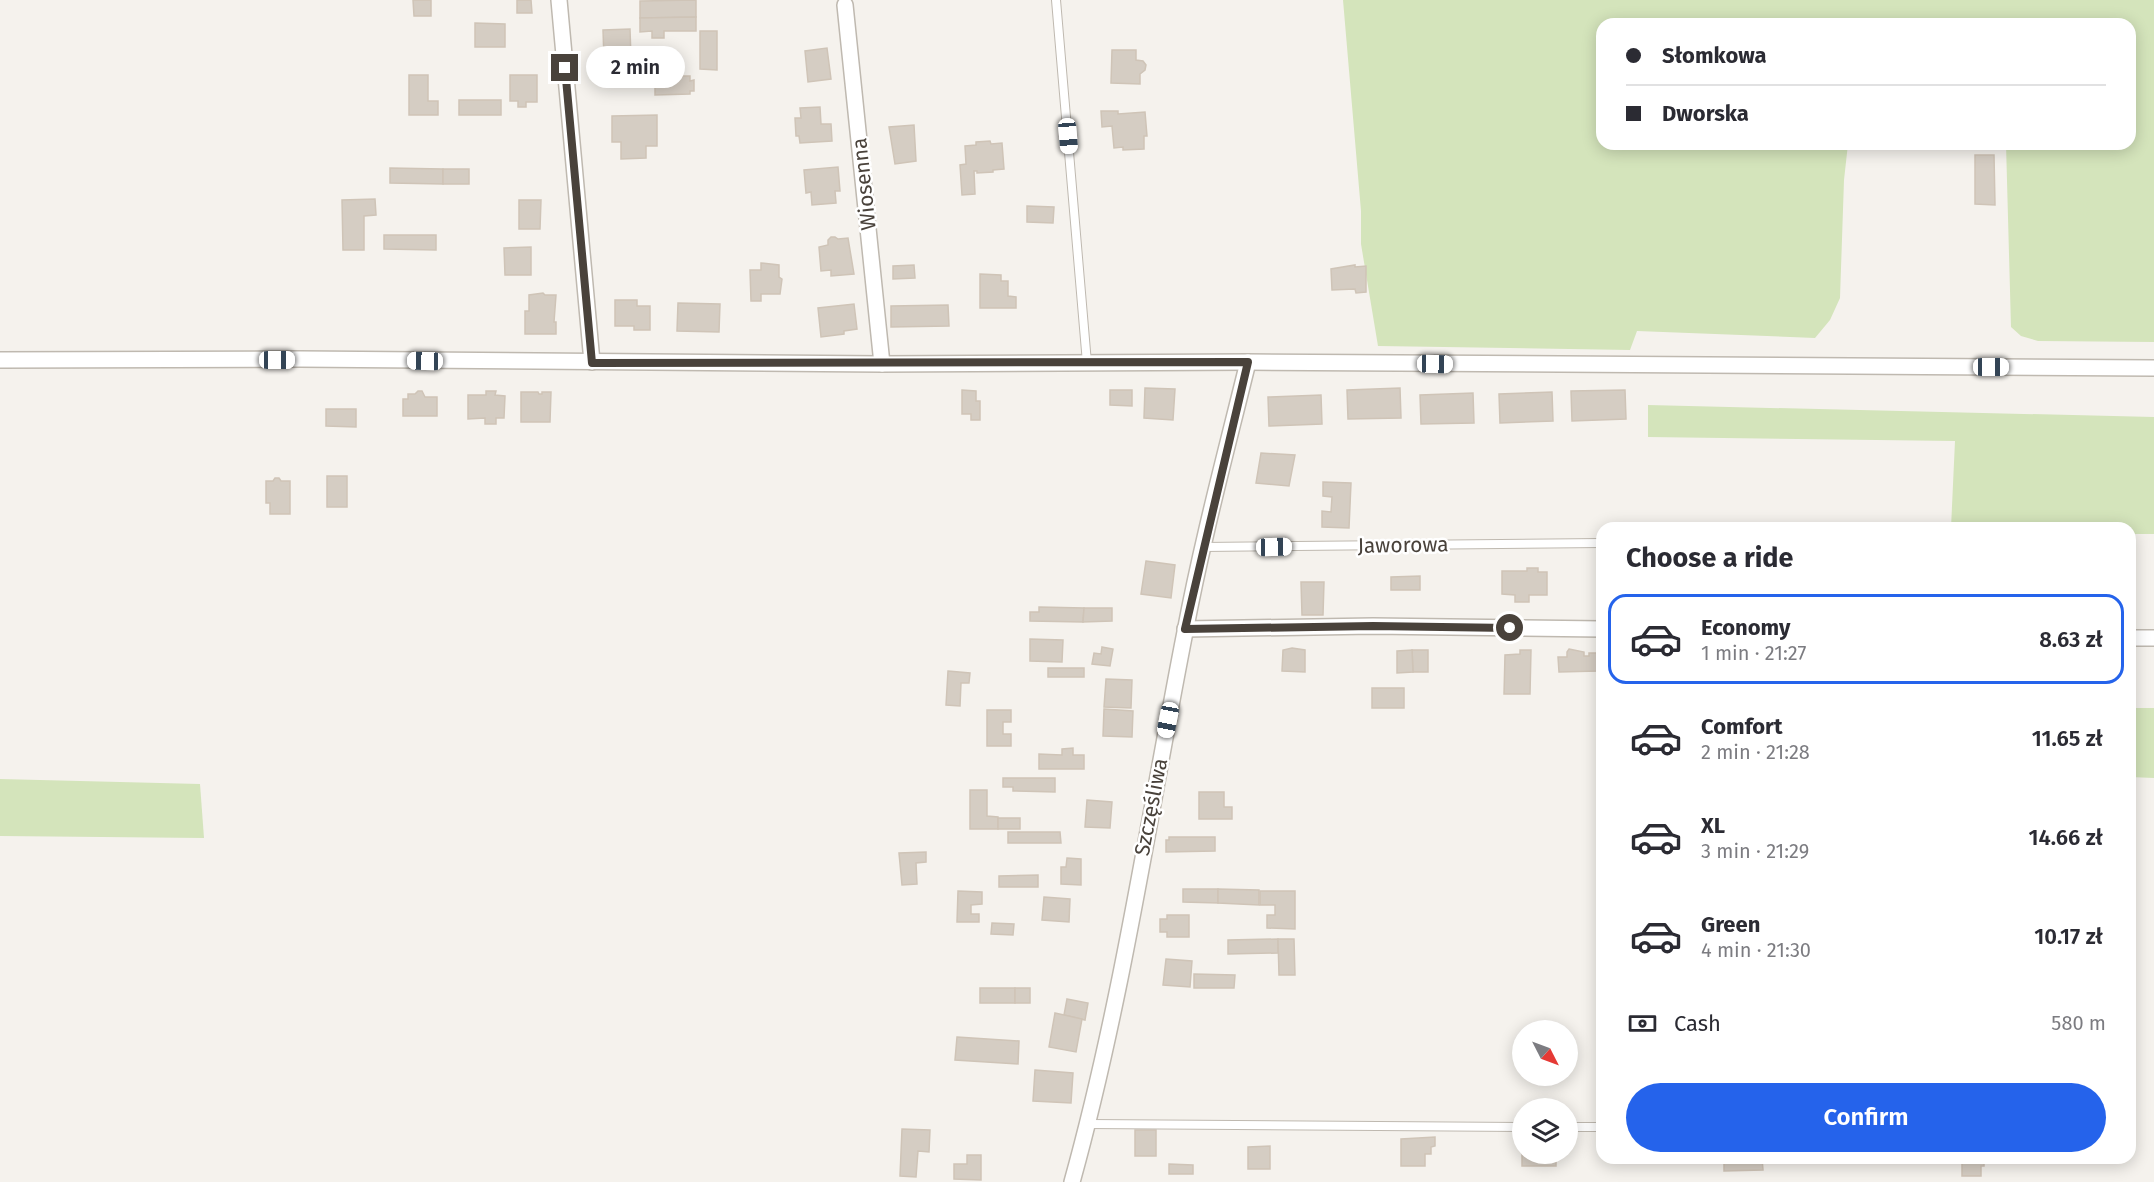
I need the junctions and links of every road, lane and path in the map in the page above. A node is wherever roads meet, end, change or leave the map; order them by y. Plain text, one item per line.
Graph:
1 (559, 0) edge
2 (1056, 0) edge
3 (845, 5) dead end
4 (0, 360) edge
5 (1248, 362) junction
6 (592, 363) junction
7 (1088, 363) junction
8 (882, 364) junction
9 (2154, 368) edge
10 (1596, 543) edge
11 (1203, 547) junction
12 (1596, 628) edge
13 (1185, 629) junction
14 (2136, 638) edge
15 (2154, 639) edge
16 (1088, 1124) junction
17 (1512, 1127) edge
18 (1578, 1127) edge
19 (1596, 1127) edge
20 (1072, 1182) edge

1 - 6 street
2 - 7 lane
3 - 8 street, Wiosenna
4 - 6 street
5 - 7 street
5 - 9 street
5 - 11 street, Szczęśliwa
6 - 8 street
7 - 8 street
10 - 11 lane, Jaworowa
11 - 13 street, Szczęśliwa
12 - 13 street
13 - 16 street, Szczęśliwa
14 - 15 street
16 - 17 lane
16 - 20 street, Szczęśliwa
18 - 19 lane

